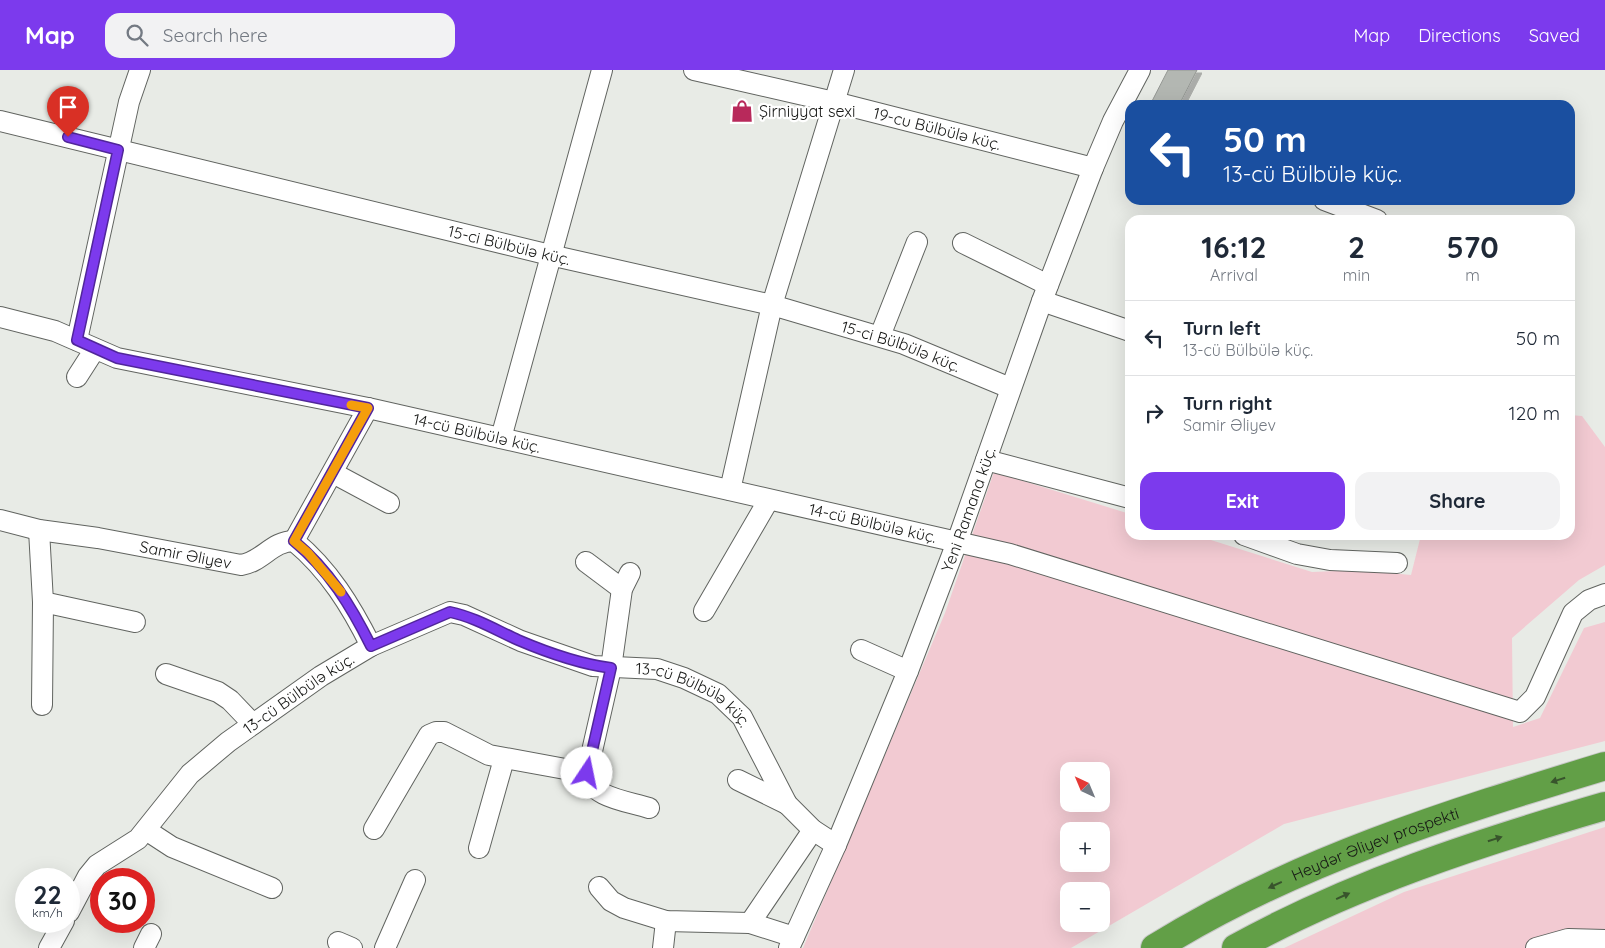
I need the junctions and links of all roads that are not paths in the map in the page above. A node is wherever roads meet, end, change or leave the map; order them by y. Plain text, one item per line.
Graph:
1 (140, 70) edge
2 (602, 70) edge
3 (694, 70) edge
4 (844, 70) edge
5 (1140, 70) edge
6 (1130, 100) edge
7 (834, 102) junction
8 (0, 121) edge
9 (1121, 125) edge
10 (118, 150) junction
11 (1093, 168) junction
12 (1337, 205) edge
13 (1364, 215) edge
14 (916, 242) dead end
15 (963, 243) dead end
16 (550, 255) junction
17 (1045, 293) junction
18 (772, 305) junction
19 (0, 317) edge
20 (1125, 329) edge
21 (880, 336) junction
22 (77, 340) junction
23 (95, 349) junction
24 (77, 378) dead end
25 (1010, 388) junction
26 (368, 408) junction
27 (501, 438) junction
28 (986, 460) junction
29 (333, 473) junction
30 (730, 490) junction
31 (1125, 497) edge
32 (768, 501) junction
33 (389, 503) dead end
34 (0, 520) edge
35 (40, 530) junction
36 (1271, 540) edge
37 (294, 541) junction
38 (957, 542) junction
39 (586, 562) dead end
40 (1397, 563) dead end
41 (1605, 594) edge
42 (43, 602) junction
43 (704, 611) dead end
44 (135, 622) dead end
45 (371, 646) junction
46 (861, 650) dead end
47 (611, 668) junction
48 (908, 671) junction
49 (166, 674) dead end
50 (42, 705) dead end
51 (253, 724) junction
52 (504, 759) junction
53 (1605, 766) edge
54 (587, 773) junction
55 (738, 780) dead end
56 (788, 804) junction
57 (1605, 806) edge
58 (649, 808) dead end
59 (374, 829) dead end
60 (146, 830) junction
61 (813, 830) junction
62 (836, 845) junction
63 (479, 848) dead end
64 (415, 880) dead end
65 (599, 886) dead end
66 (272, 888) dead end
67 (80, 891) edge
68 (666, 921) junction
69 (750, 923) junction
70 (58, 933) edge
71 (792, 942) edge
72 (1593, 942) edge
73 (50, 948) edge
74 (385, 948) edge
75 (664, 948) edge
76 (1155, 948) edge
77 (1236, 948) edge
78 (1536, 948) edge

1 - 10 street
2 - 16 street
3 - 7 street, 19-cu Bülbülə küç.
4 - 7 street
5 - 6 street, Yeni Ramana küç.
7 - 11 street, 19-cu Bülbülə küç.
7 - 18 street
8 - 10 street, 15-ci Bülbülə küç.
9 - 11 street, Yeni Ramana küç.
10 - 16 street, 15-ci Bülbülə küç.
10 - 22 street
11 - 17 street, Yeni Ramana küç.
12 - 13 street
14 - 21 street
15 - 17 street
16 - 18 street, 15-ci Bülbülə küç.
16 - 27 street
17 - 20 street
17 - 25 street, Yeni Ramana küç.
18 - 21 street, 15-ci Bülbülə küç.
18 - 30 street
19 - 22 street, 14-cü Bülbülə küç.
21 - 25 street, 15-ci Bülbülə küç.
22 - 23 street, 14-cü Bülbülə küç.
23 - 24 street
23 - 26 street, 14-cü Bülbülə küç.
25 - 28 street, Yeni Ramana küç.
26 - 27 street, 14-cü Bülbülə küç.
26 - 29 street
27 - 30 street, 14-cü Bülbülə küç.
28 - 31 street
28 - 38 street, Yeni Ramana küç.
29 - 33 street
29 - 37 street
30 - 32 street, 14-cü Bülbülə küç.
32 - 38 street, 14-cü Bülbülə küç.
32 - 43 street
34 - 35 street, Samir Əliyev
35 - 37 street, Samir Əliyev
35 - 42 street
36 - 40 street
37 - 45 street
38 - 41 street, 14-cü Bülbülə küç.
38 - 48 street, Yeni Ramana küç.
39 - 47 street
42 - 44 street
42 - 50 street
45 - 47 street, 13-cü Bülbülə küç.
45 - 51 street, 13-cü Bülbülə küç.
46 - 48 street
47 - 54 street
47 - 56 street, 13-cü Bülbülə küç.
48 - 62 street, Yeni Ramana küç.
49 - 51 street
51 - 60 street, 13-cü Bülbülə küç.
52 - 54 street
52 - 59 street
52 - 63 street
53 -> 76 highway, Heydər Əliyev prospekti
54 - 58 street
55 - 56 street
56 - 61 street, 13-cü Bülbülə küç.
77 -> 57 highway
60 - 66 street
60 - 67 street, 13-cü Bülbülə küç.
61 - 62 street, 13-cü Bülbülə küç.
61 - 69 street
62 - 71 street, Yeni Ramana küç.
64 - 74 street
65 - 68 street
68 - 69 street
68 - 75 street
69 - 71 street
70 - 73 street
72 - 78 street

